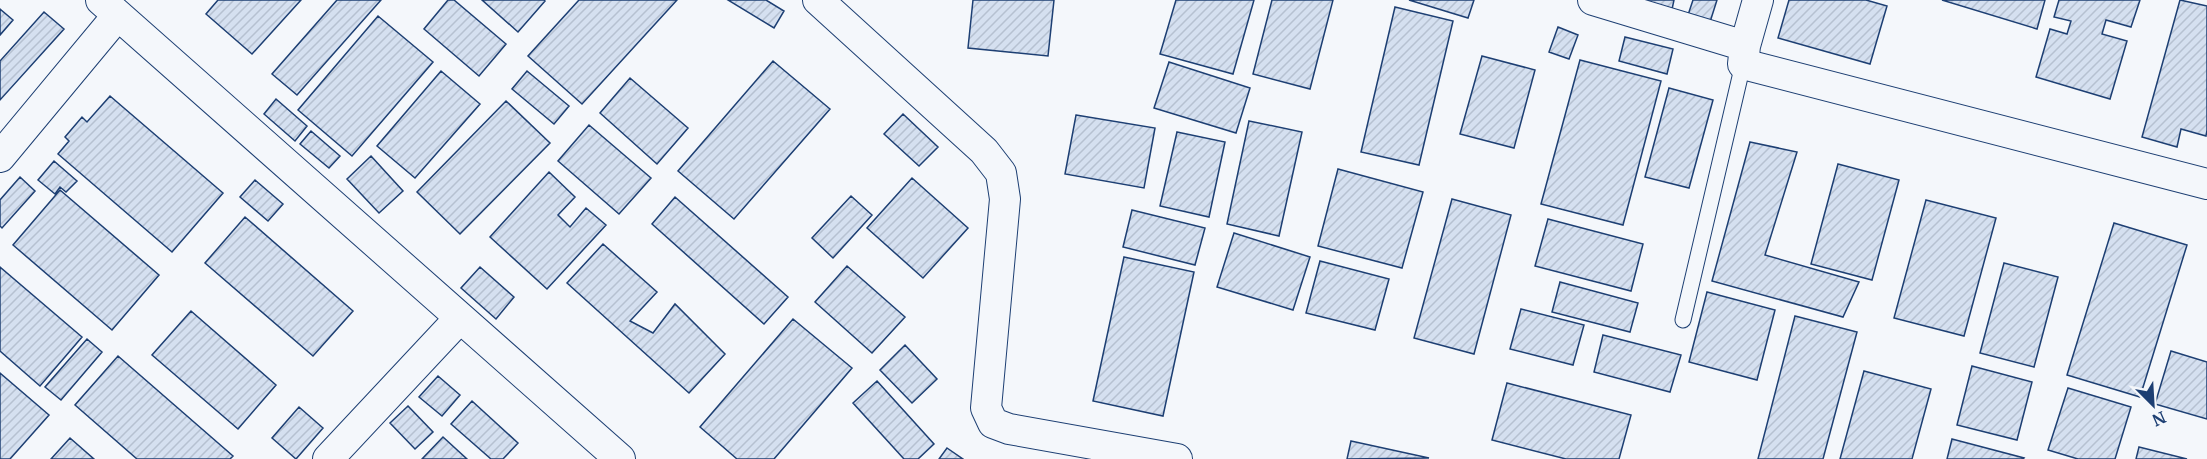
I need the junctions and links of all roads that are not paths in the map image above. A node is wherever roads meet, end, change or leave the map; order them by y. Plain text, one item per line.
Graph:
1 (818, 0) edge
2 (1593, 0) edge
3 (1758, 0) edge
4 (110, 8) edge
5 (1744, 55) junction
6 (0, 157) edge
7 (2207, 184) edge
8 (459, 319) junction
9 (1683, 320) dead end
10 (328, 459) edge
11 (620, 459) edge
12 (1177, 459) edge

1 - 12 street
2 - 5 street
3 - 5 street
4 - 6 street
4 - 8 street
5 - 7 street
5 - 9 lane
8 - 10 street
8 - 11 street

